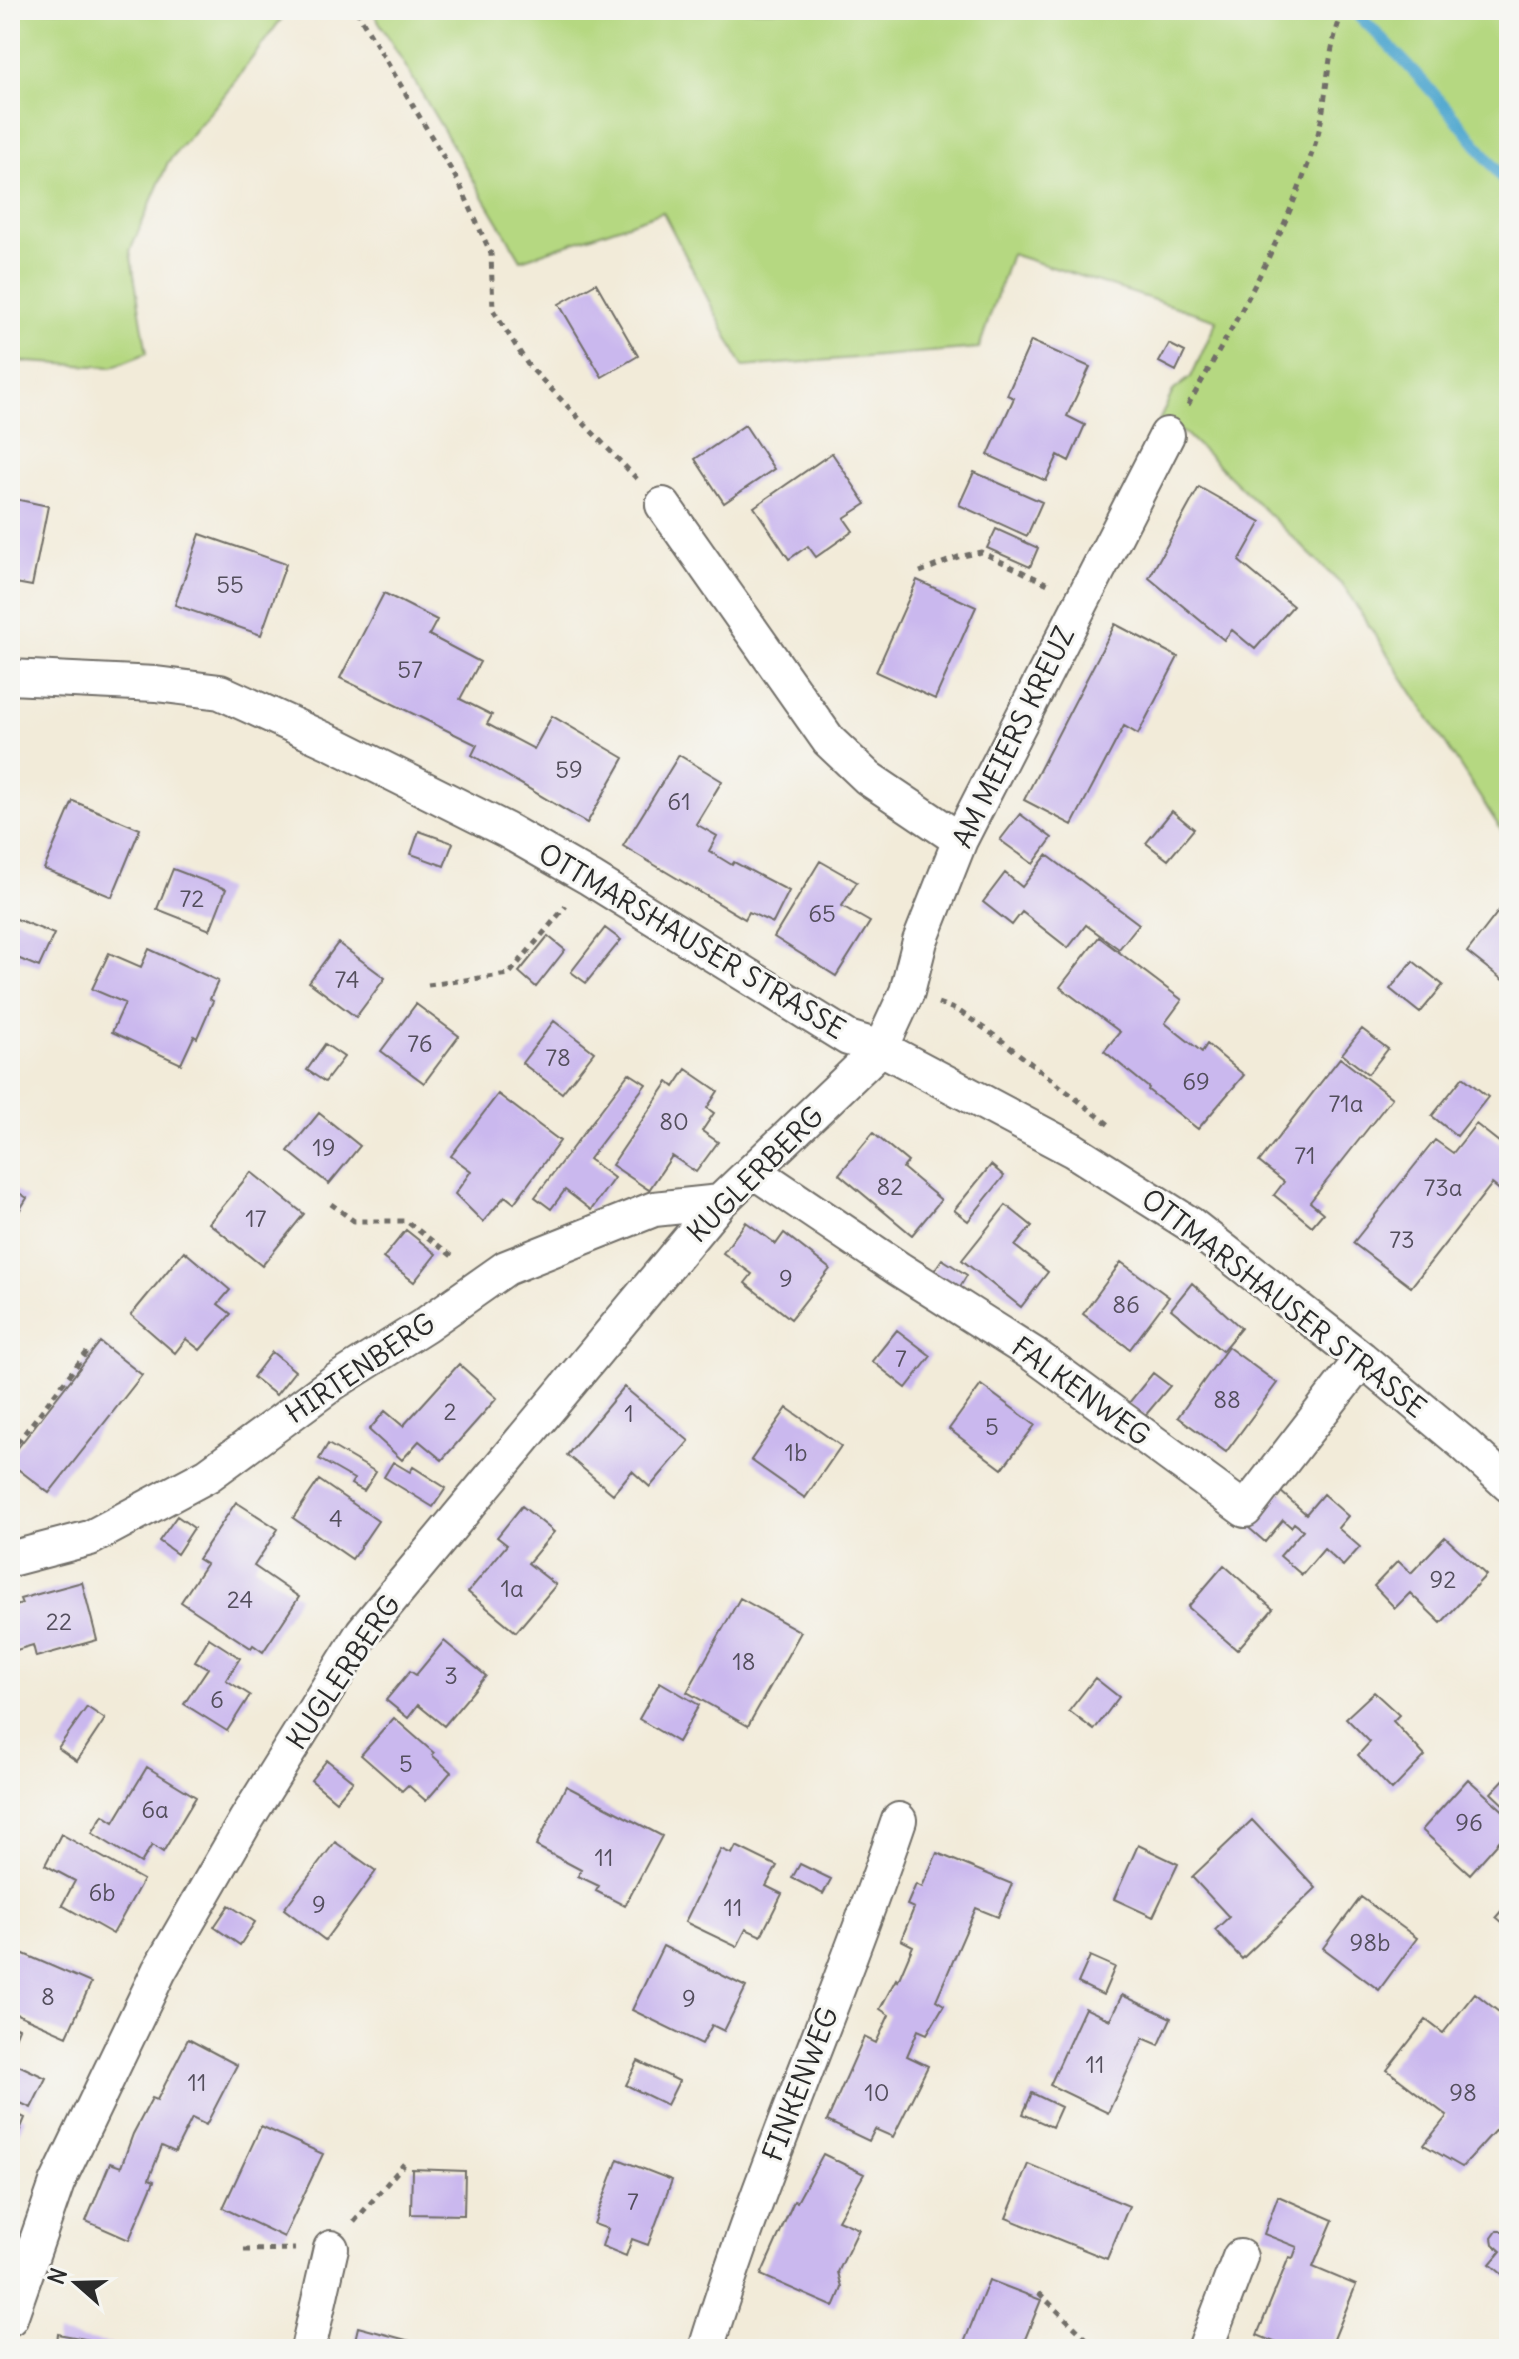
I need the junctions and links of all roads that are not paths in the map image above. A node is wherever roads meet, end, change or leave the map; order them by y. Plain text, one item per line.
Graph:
1 (1167, 435) road end
2 (663, 505) road end
3 (10, 677) edge
4 (960, 840) junction
5 (881, 1048) junction
6 (755, 1172) junction
7 (720, 1202) junction
8 (1362, 1359) junction
9 (1509, 1485) edge
10 (10, 1559) edge
11 (899, 1820) dead end
12 (331, 2248) dead end
13 (1240, 2257) dead end
14 (10, 2318) edge
15 (308, 2349) edge
16 (706, 2349) edge
17 (1205, 2349) edge

1 - 4 street, AM MEIERS KREUZ
2 - 4 street
3 - 5 street, OTTMARSHAUSER STRASSE
4 - 5 street, AM MEIERS KREUZ
5 - 6 street, KUGLERBERG
5 - 8 street, OTTMARSHAUSER STRASSE
6 - 7 street, KUGLERBERG
6 - 8 street, FALKENWEG
7 - 10 street, HIRTENBERG
7 - 14 street, KUGLERBERG
8 - 9 street, OTTMARSHAUSER STRASSE
11 - 16 street, FINKENWEG
12 - 15 street
13 - 17 street

